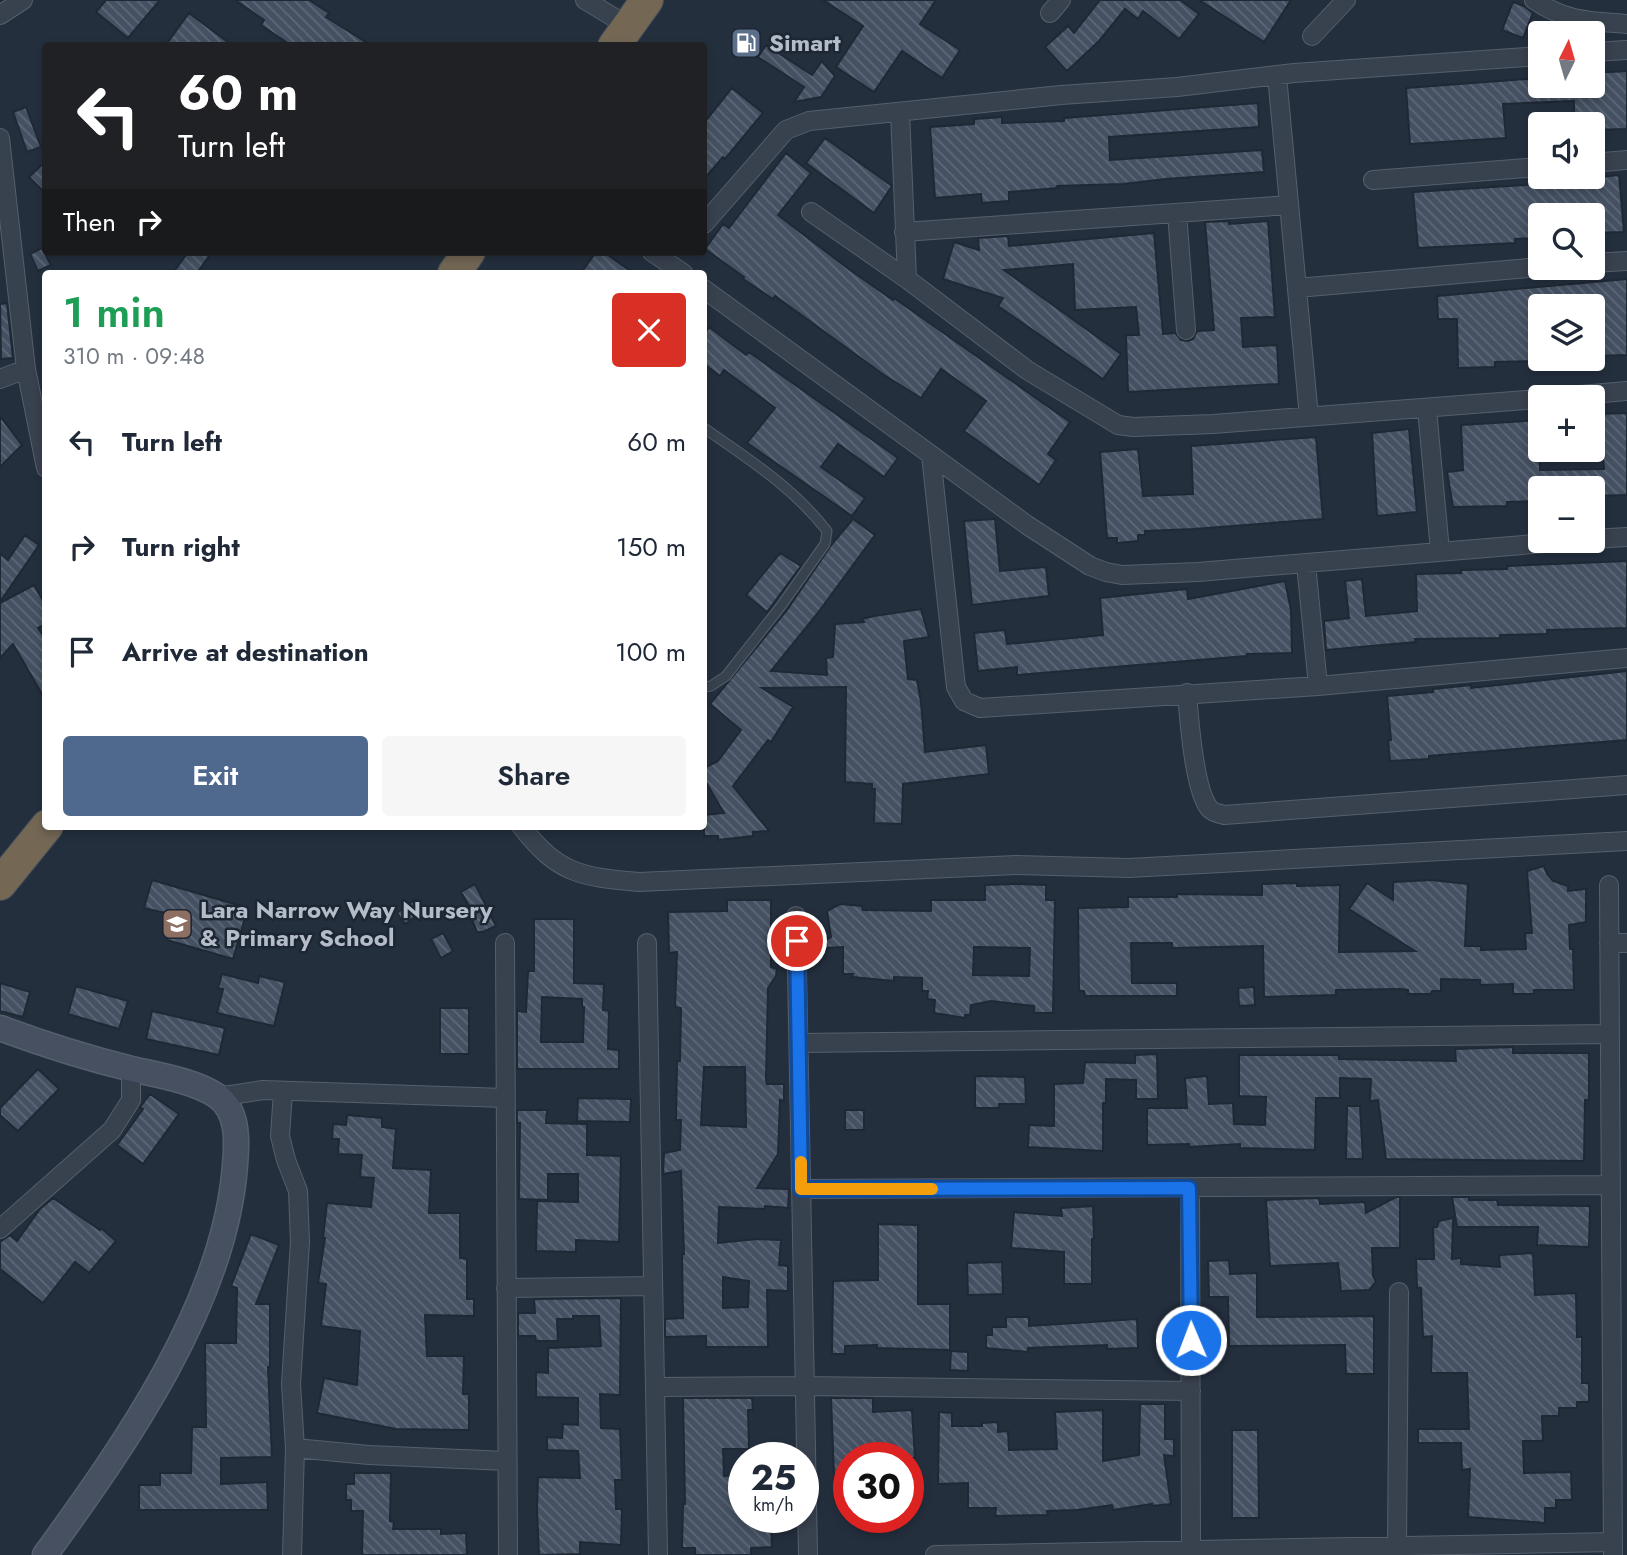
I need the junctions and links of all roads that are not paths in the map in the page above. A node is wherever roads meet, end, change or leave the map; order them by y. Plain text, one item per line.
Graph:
1 (23, 0) edge
2 (585, 0) edge
3 (647, 0) edge
4 (1346, 0) edge
5 (1534, 0) edge
6 (0, 15) edge
7 (1627, 24) edge
8 (621, 36) edge
9 (1312, 36) dead end
10 (1627, 50) edge
11 (1605, 51) edge
12 (1528, 57) edge
13 (1277, 76) junction
14 (900, 113) junction
15 (0, 138) edge
16 (1627, 160) edge
17 (1605, 162) edge
18 (1528, 168) edge
19 (1373, 180) dead end
20 (1289, 205) junction
21 (811, 212) dead end
22 (1177, 213) junction
23 (707, 221) edge
24 (904, 232) junction
25 (661, 256) edge
26 (1627, 261) edge
27 (1605, 262) edge
28 (678, 263) edge
29 (1528, 268) edge
30 (907, 279) junction
31 (1297, 288) junction
32 (707, 291) edge
33 (1186, 330) dead end
34 (26, 369) junction
35 (0, 379) edge
36 (1627, 391) edge
37 (1605, 393) edge
38 (1528, 400) edge
39 (1427, 409) junction
40 (1309, 417) junction
41 (707, 430) edge
42 (42, 448) edge
43 (931, 455) junction
44 (1627, 537) edge
45 (1605, 538) edge
46 (1528, 544) edge
47 (1440, 551) junction
48 (1306, 564) junction
49 (1627, 658) edge
50 (1318, 686) junction
51 (707, 687) edge
52 (1187, 693) junction
53 (1627, 785) edge
54 (44, 830) edge
55 (524, 830) edge
56 (1627, 841) edge
57 (0, 884) edge
58 (1609, 885) dead end
59 (796, 916) dead end
60 (505, 943) dead end
61 (647, 943) dead end
62 (1618, 943) edge
63 (0, 1028) edge
64 (1610, 1034) junction
65 (799, 1043) junction
66 (131, 1068) junction
67 (283, 1091) junction
68 (218, 1097) junction
69 (505, 1098) junction
70 (1611, 1185) junction
71 (1189, 1188) junction
72 (801, 1189) junction
73 (0, 1229) edge
74 (653, 1286) junction
75 (1619, 1287) edge
76 (506, 1288) junction
77 (1399, 1292) dead end
78 (805, 1386) junction
79 (655, 1387) junction
80 (1191, 1391) junction
81 (295, 1448) junction
82 (507, 1461) junction
83 (1397, 1546) junction
84 (1613, 1548) edge
85 (1192, 1550) junction
86 (45, 1555) edge
87 (292, 1555) edge
88 (508, 1555) edge
89 (658, 1555) edge
90 (808, 1555) edge
91 (935, 1555) edge

1 - 6 street
2 - 8 street
3 - 8 highway
4 - 9 street
5 - 7 street
10 - 11 street
12 - 13 street
13 - 14 street
13 - 20 street
14 - 23 street
14 - 24 street
15 - 34 street
16 - 17 street
18 - 19 street
20 - 22 street
20 - 31 street
21 - 30 street
22 - 24 street
22 - 33 street
24 - 30 street
25 - 28 street
26 - 27 street
29 - 31 street
30 - 40 street
31 - 40 street
32 - 43 street
34 - 35 street
34 - 42 street
36 - 37 street
38 - 39 street
39 - 40 street
39 - 47 street
41 - 51 lane
43 - 48 street
43 - 52 street
44 - 45 street
46 - 47 street
47 - 48 street
48 - 50 street
49 - 50 street
50 - 52 street
52 - 53 street
54 - 57 highway
55 - 56 street
58 - 62 street
59 - 65 street
60 - 69 street
61 - 74 street
62 - 64 street
63 - 66 street
64 - 65 street
64 - 70 street
65 - 72 street
66 - 68 street
66 - 73 street
67 - 68 street
67 - 69 street
67 - 81 street
68 - 86 street
69 - 76 street
70 - 71 street
70 - 75 street
71 - 72 street
71 - 80 street
72 - 78 street
74 - 76 street
74 - 79 street
75 - 84 street
76 - 82 street
77 - 83 street
78 - 79 street
78 - 80 street
78 - 90 street
79 - 89 street
80 - 85 street
81 - 82 street
81 - 87 street
82 - 88 street
83 - 84 street
83 - 85 street
85 - 91 street

